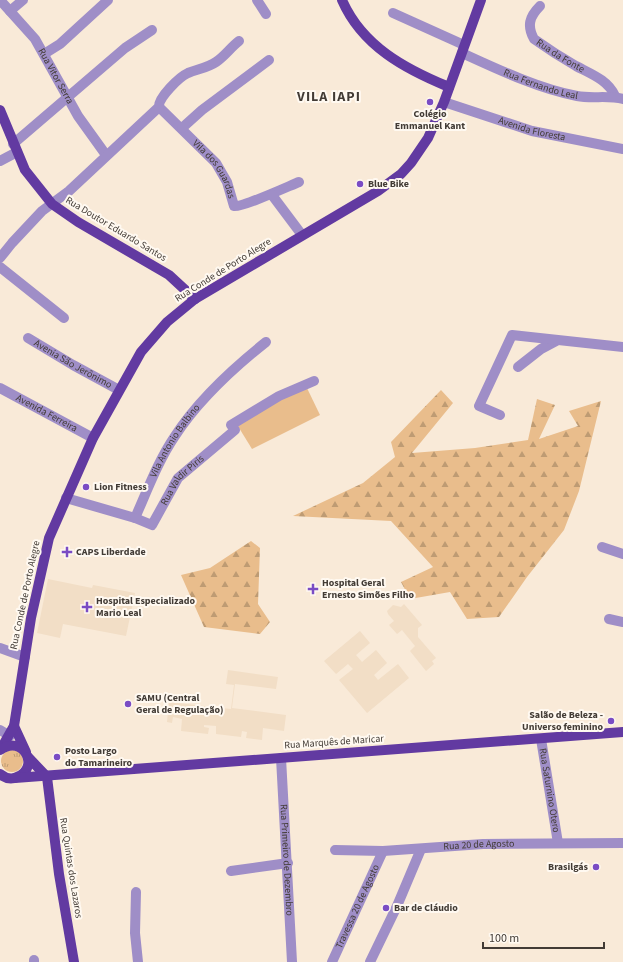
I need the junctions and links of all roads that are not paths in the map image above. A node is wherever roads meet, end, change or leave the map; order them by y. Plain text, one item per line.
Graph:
1 (0, 0) edge
2 (23, 0) edge
3 (108, 0) edge
4 (257, 0) edge
5 (342, 0) edge
6 (481, 0) edge
7 (540, 6) dead end
8 (10, 11) junction
9 (393, 13) dead end
10 (266, 14) dead end
11 (152, 30) dead end
12 (239, 41) dead end
13 (463, 49) junction
14 (44, 54) junction
15 (269, 60) dead end
16 (449, 87) junction
17 (67, 98) junction
18 (619, 98) edge
19 (444, 102) junction
20 (159, 107) junction
21 (0, 110) edge
22 (182, 128) junction
23 (15, 148) junction
24 (623, 148) edge
25 (106, 155) junction
26 (0, 161) edge
27 (299, 182) dead end
28 (272, 195) junction
29 (52, 204) junction
30 (302, 236) junction
31 (0, 258) edge
32 (0, 268) edge
33 (195, 299) junction
34 (64, 318) dead end
35 (28, 338) dead end
36 (556, 341) junction
37 (266, 342) dead end
38 (623, 346) edge
39 (518, 367) dead end
40 (314, 381) dead end
41 (0, 388) edge
42 (119, 390) junction
43 (500, 415) dead end
44 (93, 438) junction
45 (66, 498) junction
46 (134, 518) junction
47 (602, 547) dead end
48 (623, 554) edge
49 (609, 619) dead end
50 (623, 622) edge
51 (0, 648) edge
52 (25, 657) junction
53 (14, 726) junction
54 (0, 730) edge
55 (623, 732) edge
56 (10, 736) junction
57 (541, 739) junction
58 (0, 749) edge
59 (27, 756) junction
60 (281, 758) junction
61 (0, 774) edge
62 (47, 777) junction
63 (13, 778) junction
64 (0, 779) edge
65 (558, 843) junction
66 (623, 843) edge
67 (421, 849) junction
68 (335, 850) dead end
69 (383, 851) junction
70 (288, 863) junction
71 (231, 871) dead end
72 (136, 892) dead end
73 (74, 962) edge
74 (138, 962) edge
75 (292, 962) edge
76 (332, 962) edge
77 (370, 962) edge

1 - 8 street, Rua Vitor Serra
2 - 8 street
3 - 14 street
4 - 10 street
5 - 16 main road
6 - 13 main road, Rua Conde de Porto Alegre
7 - 18 street, Rua da Fonte
8 - 14 street, Rua Vitor Serra
9 - 13 street, Rua Fernando Leal
11 - 17 street
12 - 20 street
13 - 16 main road, Rua Conde de Porto Alegre
13 - 18 street, Rua Fernando Leal
14 - 17 street, Rua Vitor Serra
15 - 22 street
16 - 19 main road, Rua Conde de Porto Alegre
17 - 23 street
17 - 25 street, Rua Vitor Serra
19 - 24 street, Avenida Floresta
19 - 30 main road, Rua Conde de Porto Alegre
20 - 22 street, Vila dos Guardas
20 - 25 street
21 - 23 main road, Rua Doutor Eduardo Santos
22 - 28 street, Vila dos Guardas
23 - 26 street
23 - 29 main road, Rua Doutor Eduardo Santos
25 - 29 street
27 - 28 street, Vila dos Guardas
28 - 30 street
29 - 31 street
29 - 33 main road, Rua Doutor Eduardo Santos
30 - 33 main road, Rua Conde de Porto Alegre
32 - 34 street
33 - 42 main road, Rua Conde de Porto Alegre
35 - 42 street, Avenia São Jerônimo
36 - 38 street
36 - 39 street
36 - 43 street
37 - 46 street, Vila Antonio Balbino
40 - 46 street, Rua Valdir Piris
41 - 44 street, Avenida Ferreira
42 - 44 main road, Rua Conde de Porto Alegre
44 - 45 main road, Rua Conde de Porto Alegre
45 - 46 street
45 - 52 main road, Rua Conde de Porto Alegre
47 - 48 street
49 - 50 street
51 - 52 street
52 - 53 main road, Rua Conde de Porto Alegre
53 - 56 main road, Rua Conde de Porto Alegre
53 - 59 main road
54 - 56 street
55 - 57 main road, Rua Marquês de Maricar
56 - 58 main road, Rua Conde de Porto Alegre
57 - 60 main road, Rua Marquês de Maricar
57 - 65 street, Rua Saturnino Otero
58 - 59 main road
59 - 62 main road
59 - 63 main road
60 - 62 main road, Rua Marquês de Maricar
60 - 70 street, Rua Primeiro de Dezembro
61 - 63 main road
62 - 63 main road, Rua Marquês de Maricar
62 - 73 main road, Rua Quintas dos Lazaros
63 - 64 main road, Rua Marquês de Maricar
65 - 66 street, Rua 20 de Agosto
65 - 67 street, Rua 20 de Agosto
67 - 69 street, Rua 20 de Agosto
67 - 77 street
68 - 69 street, Rua 20 de Agosto
69 - 76 street, Travessa 20 de Agosto
70 - 71 street
70 - 75 street, Rua Primeiro de Dezembro
72 - 74 street

